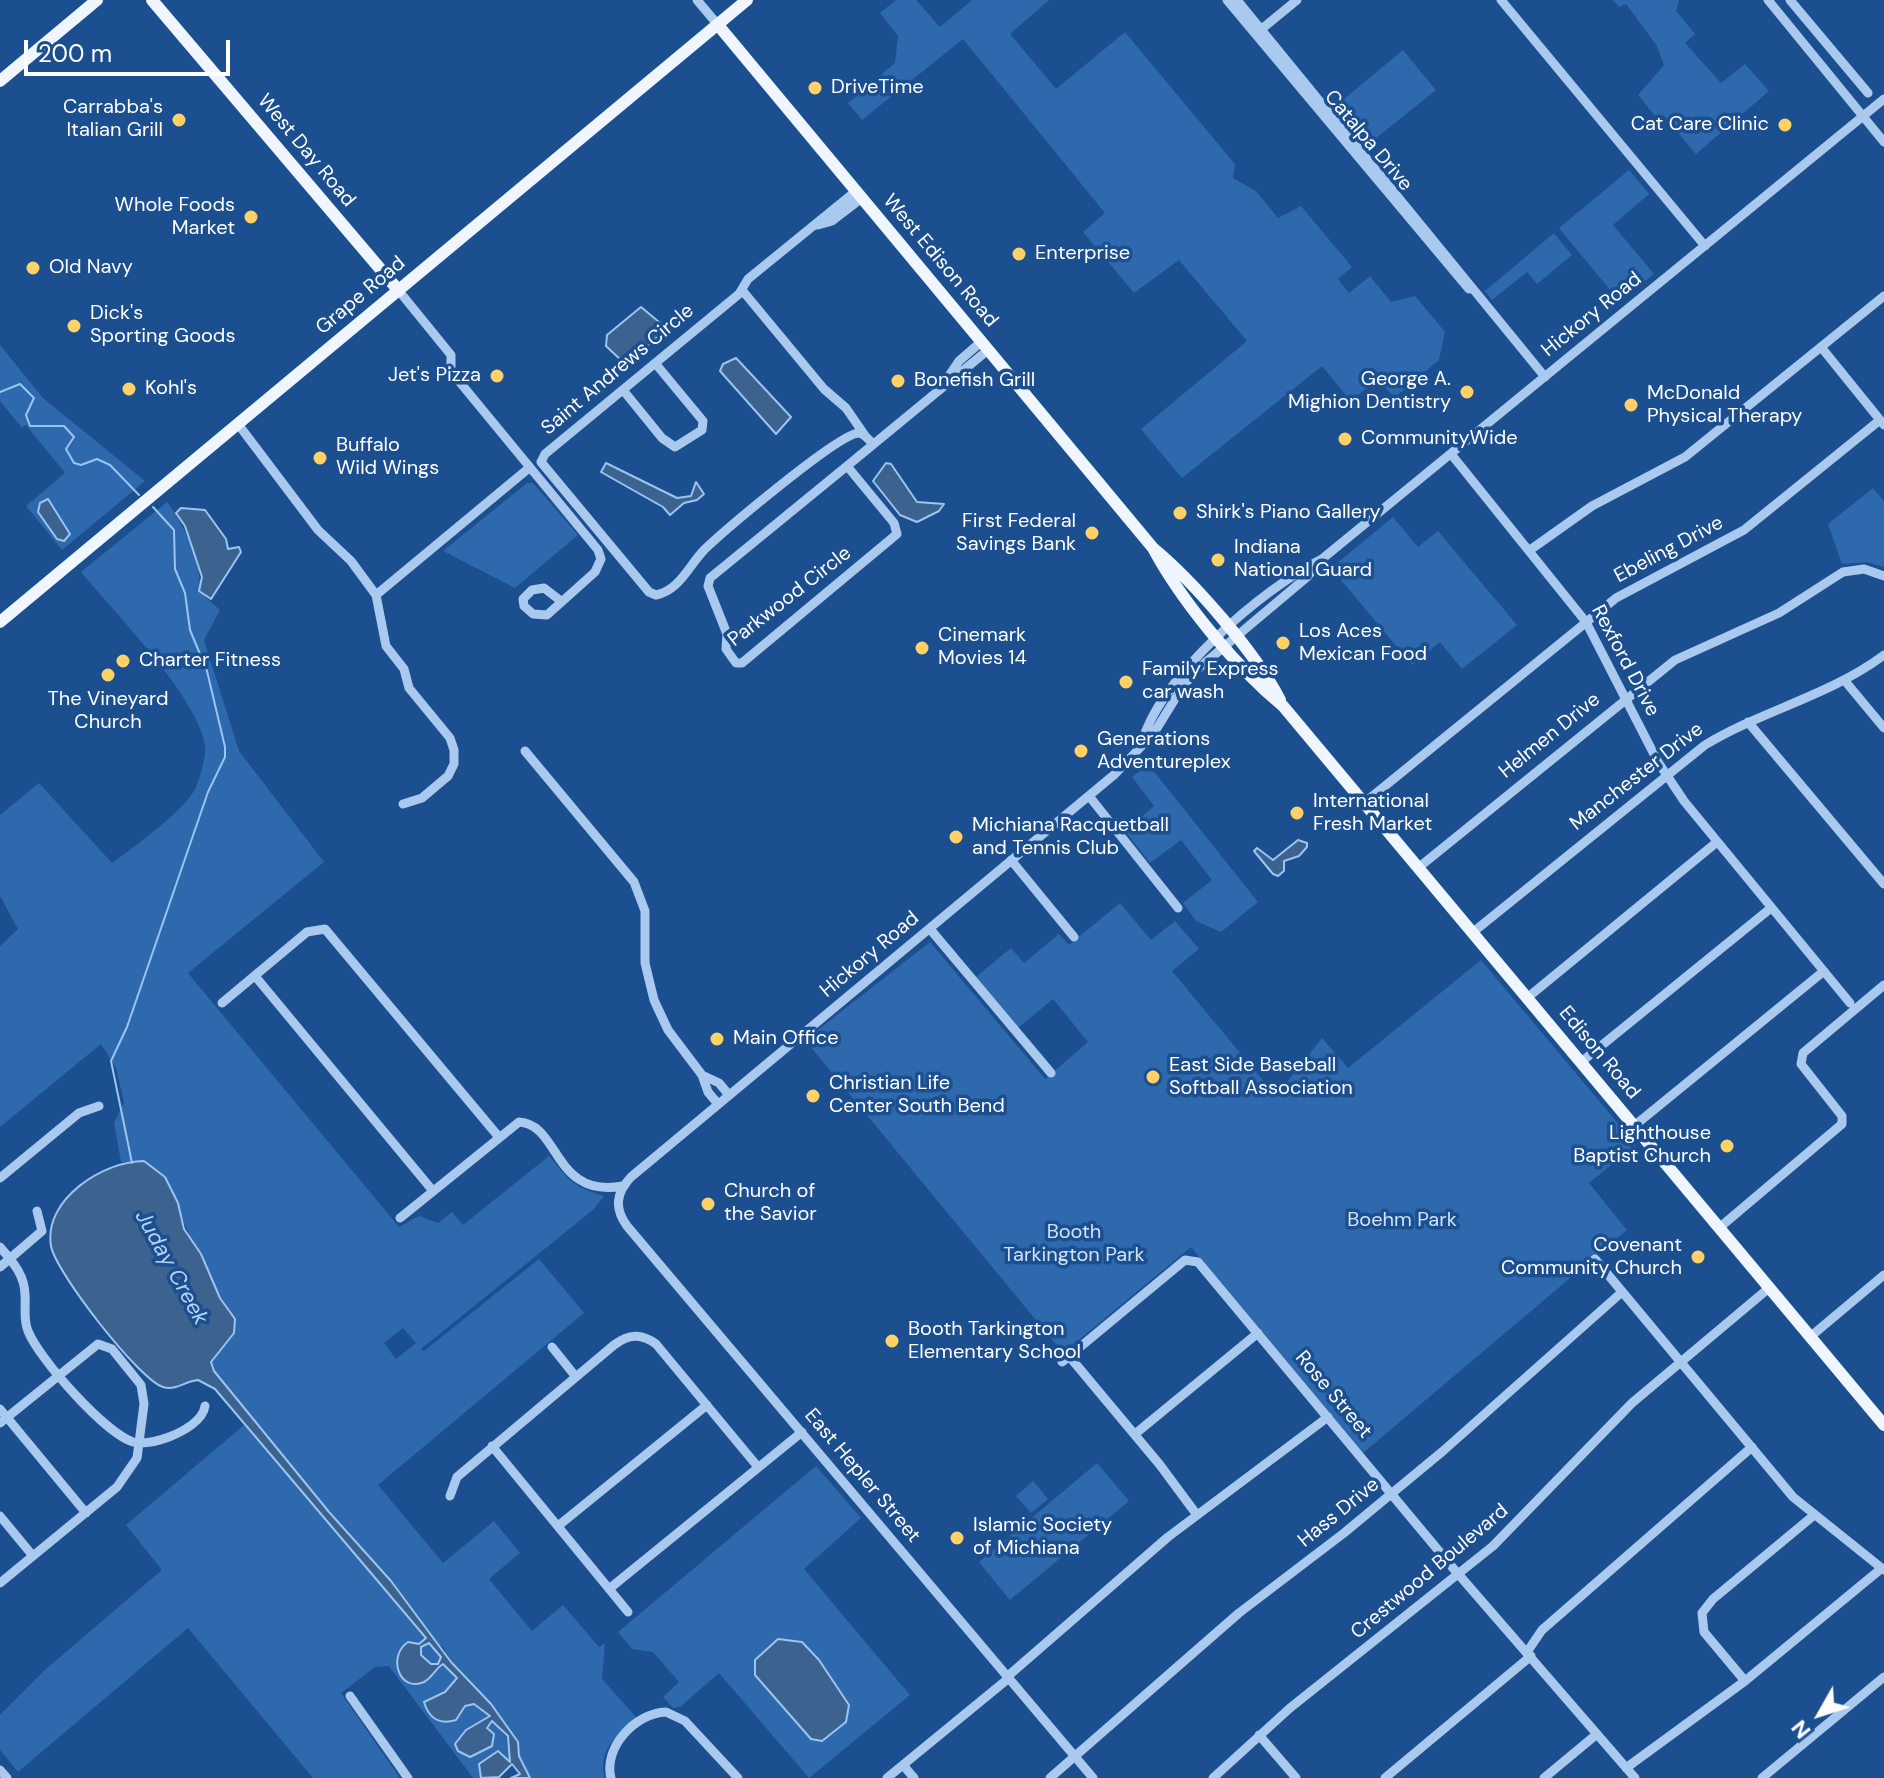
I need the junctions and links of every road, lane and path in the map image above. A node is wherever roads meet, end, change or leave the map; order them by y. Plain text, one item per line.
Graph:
1 (97, 0) edge
2 (152, 0) edge
3 (697, 0) edge
4 (747, 0) edge
5 (1227, 0) edge
6 (1237, 0) edge
7 (1297, 0) edge
8 (1501, 0) edge
9 (1768, 0) edge
10 (1790, 0) edge
11 (718, 25) junction
12 (1258, 31) junction
13 (0, 81) edge
14 (1868, 93) dead end
15 (1884, 99) edge
16 (1863, 116) junction
17 (1884, 142) edge
18 (859, 194) junction
19 (1705, 246) junction
20 (742, 290) junction
21 (399, 291) junction
22 (1884, 296) edge
23 (984, 346) junction
24 (1821, 347) junction
25 (655, 363) junction
26 (1545, 377) junction
27 (623, 390) junction
28 (1882, 422) edge
29 (238, 424) junction
30 (870, 440) junction
31 (1451, 454) junction
32 (847, 466) junction
33 (529, 468) junction
34 (1530, 550) junction
35 (1884, 576) edge
36 (376, 595) junction
37 (561, 601) dead end
38 (0, 622) edge
39 (1586, 622) junction
40 (1227, 637) junction
41 (1884, 655) edge
42 (1845, 681) junction
43 (1626, 697) junction
44 (1748, 722) junction
45 (1884, 728) edge
46 (525, 751) dead end
47 (1666, 774) junction
48 (1089, 796) junction
49 (1364, 803) junction
50 (403, 804) dead end
51 (1717, 842) junction
52 (1011, 860) junction
53 (1418, 868) junction
54 (1884, 884) edge
55 (1178, 908) dead end
56 (1771, 908) junction
57 (930, 929) junction
58 (1472, 933) junction
59 (1074, 937) dead end
60 (1824, 971) junction
61 (255, 976) junction
62 (1884, 985) edge
63 (1527, 998) junction
64 (222, 1003) dead end
65 (1850, 1003) dead end
66 (1580, 1063) junction
67 (1051, 1073) dead end
68 (702, 1075) junction
69 (729, 1095) junction
70 (718, 1104) junction
71 (99, 1106) dead end
72 (1634, 1126) junction
73 (498, 1136) junction
74 (0, 1178) edge
75 (621, 1189) junction
76 (433, 1191) junction
77 (37, 1211) dead end
78 (400, 1218) dead end
79 (1719, 1228) junction
80 (0, 1247) edge
81 (10, 1259) junction
82 (1595, 1259) dead end
83 (0, 1267) edge
84 (1884, 1275) edge
85 (1769, 1288) junction
86 (1622, 1292) junction
87 (1258, 1333) junction
88 (1810, 1337) junction
89 (552, 1347) dead end
90 (1680, 1361) junction
91 (60, 1373) junction
92 (576, 1377) junction
93 (707, 1405) junction
94 (205, 1406) dead end
95 (0, 1409) edge
96 (1328, 1417) junction
97 (4, 1420) edge
98 (1884, 1425) edge
99 (802, 1432) junction
100 (1135, 1434) junction
101 (140, 1443) junction
102 (492, 1446) junction
103 (1752, 1447) junction
104 (758, 1467) junction
105 (1392, 1494) junction
106 (450, 1496) dead end
107 (86, 1513) junction
108 (1197, 1515) junction
109 (0, 1516) edge
110 (1813, 1516) junction
111 (558, 1526) junction
112 (33, 1556) junction
113 (1883, 1569) edge
114 (1459, 1575) junction
115 (0, 1583) edge
116 (609, 1589) junction
117 (628, 1612) dead end
118 (1529, 1654) junction
119 (1008, 1677) junction
120 (1884, 1677) edge
121 (1745, 1681) junction
122 (350, 1696) dead end
123 (1597, 1734) junction
124 (1259, 1735) junction
125 (1075, 1757) junction
126 (903, 1765) junction
127 (1626, 1768) junction
128 (0, 1770) edge
129 (7, 1778) edge
130 (408, 1778) edge
131 (611, 1778) edge
132 (738, 1778) edge
133 (887, 1778) edge
134 (914, 1778) edge
135 (1050, 1778) edge
136 (1093, 1778) edge
137 (1213, 1778) edge
138 (1296, 1778) edge
139 (1385, 1778) edge
140 (1544, 1778) edge
141 (1635, 1778) edge
142 (1762, 1778) edge

1 - 13 main road
2 - 21 main road, West Day Road
3 - 11 street, West Edison Road
4 - 11 main road, Grape Road
5 - 12 street, Catalpa Drive
6 - 12 street, Catalpa Drive
7 - 12 street
8 - 19 street
9 - 16 street
10 - 14 street
11 - 18 main road, West Edison Road
11 - 21 main road, Grape Road
12 - 26 street, Catalpa Drive
15 - 16 street, Hickory Road
16 - 17 street
16 - 19 street, Hickory Road
18 - 20 street, Saint Andrews Circle
18 - 23 main road, West Edison Road
19 - 26 street, Hickory Road
20 - 25 street, Saint Andrews Circle
20 - 30 street
21 - 29 main road, Grape Road
21 - 33 street
22 - 24 street
23 - 30 street, Parkwood Circle
23 - 40 main road, West Edison Road
24 - 28 street
24 - 34 street
25 - 27 street, Saint Andrews Circle
25 - 27 street
26 - 31 street, Hickory Road
27 - 30 street, Saint Andrews Circle
28 - 39 street, Ebeling Drive
29 - 36 street
29 - 38 main road, Grape Road
30 - 32 street, Parkwood Circle
31 - 34 street, Rexford Drive
31 - 40 street, Hickory Road
32 - 32 street, Parkwood Circle
33 - 36 street
33 - 37 street
34 - 39 street, Rexford Drive
35 - 43 street, Helmen Drive
36 - 50 street
39 - 43 street, Rexford Drive
39 - 49 street, Ebeling Drive
40 - 48 street, Hickory Road
40 - 49 main road, Edison Road
41 - 42 street, Manchester Drive
42 - 44 street, Manchester Drive
42 - 45 street
43 - 47 street, Rexford Drive
43 - 53 street, Helmen Drive
44 - 47 street, Manchester Drive
44 - 54 street
46 - 68 street
47 - 51 street, Rexford Drive
47 - 58 street, Manchester Drive
48 - 52 street, Hickory Road
48 - 55 street
49 - 53 main road, Edison Road
51 - 56 street, Rexford Drive
51 - 63 street
52 - 57 street, Hickory Road
52 - 59 street
53 - 58 main road, Edison Road
56 - 60 street, Rexford Drive
56 - 66 street
57 - 67 street
57 - 69 street, Hickory Road
58 - 63 main road, Edison Road
60 - 65 street, Rexford Drive
60 - 72 street
61 - 64 street
61 - 73 street
61 - 76 street
62 - 79 street
63 - 66 main road, Edison Road
66 - 72 main road, Edison Road
68 - 69 street
68 - 70 street
69 - 70 street, Hickory Road
70 - 75 street, Hickory Road
71 - 74 street
72 - 79 main road, Edison Road
73 - 75 street
73 - 76 street
75 - 99 street, East Hepler Street
76 - 78 street
77 - 81 street
79 - 85 main road, Edison Road
80 - 81 street
81 - 83 street
81 - 91 street
82 - 86 street
84 - 88 street
85 - 88 main road, Edison Road
85 - 90 street, Crestwood Boulevard
86 - 90 street
86 - 105 street, Hass Drive
87 - 96 street, Rose Street
87 - 100 street
87 - 100 street, Rose Street
88 - 98 main road, Edison Road
89 - 92 street
90 - 103 street
90 - 114 street, Crestwood Boulevard
91 - 97 street
91 - 101 street
91 - 101 street
92 - 93 street
92 - 102 street
93 - 104 street
93 - 111 street
94 - 101 street
95 - 97 street
96 - 105 street, Rose Street
96 - 108 street
97 - 107 street
99 - 104 street
99 - 119 street, East Hepler Street
100 - 108 street
101 - 107 street
102 - 106 street
102 - 111 street
103 - 110 street
103 - 118 street
104 - 116 street
105 - 114 street, Rose Street
105 - 125 street, Hass Drive
107 - 112 street
108 - 119 street
109 - 112 street
110 - 113 street
110 - 121 street
111 - 116 street
112 - 115 street
113 - 121 street
114 - 118 street, Rose Street
114 - 124 street, Crestwood Boulevard
116 - 117 street
118 - 123 street, Rose Street
118 - 139 street
119 - 125 street, East Hepler Street
119 - 126 street
120 - 142 street
121 - 127 street
122 - 130 street
123 - 127 street, Rose Street
123 - 140 street
124 - 137 street, Crestwood Boulevard
124 - 138 street
125 - 135 street, Hass Drive
125 - 136 street, East Hepler Street
126 - 133 street
126 - 134 street
127 - 141 street, Rose Street
128 - 129 street
131 - 132 street

